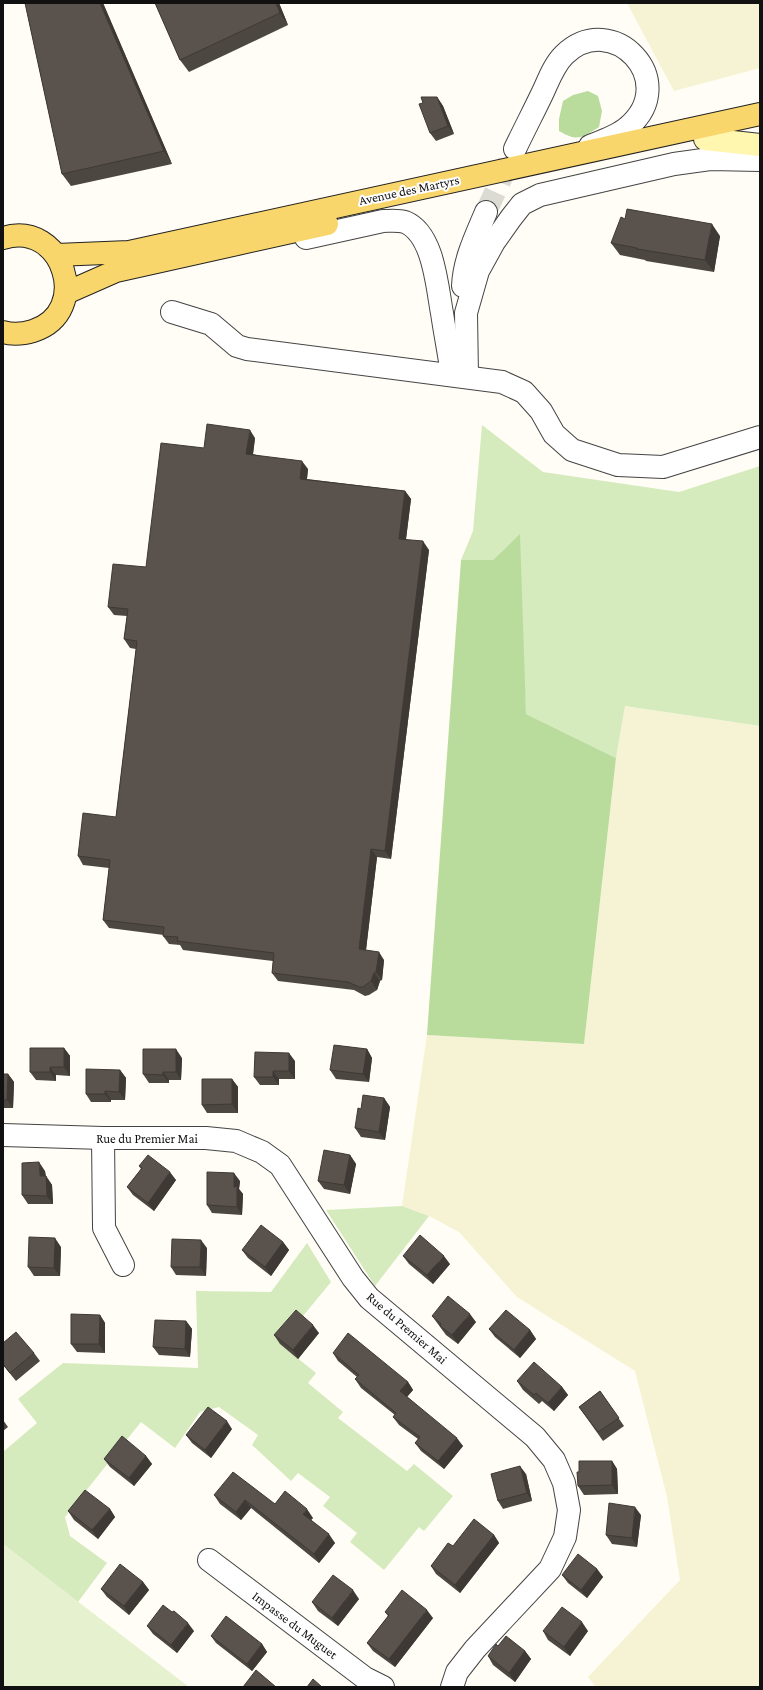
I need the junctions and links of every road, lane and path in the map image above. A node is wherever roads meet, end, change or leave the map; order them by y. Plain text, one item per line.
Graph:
1 (760, 114) edge
2 (760, 127) edge
3 (705, 139) junction
4 (760, 145) edge
5 (515, 149) tunnel mouth
6 (553, 159) junction
7 (760, 160) edge
8 (486, 212) tunnel mouth
9 (3, 238) edge
10 (235, 245) junction
11 (56, 255) junction
12 (66, 293) junction
13 (172, 312) dead end
14 (466, 313) junction
15 (3, 332) edge
16 (459, 375) junction
17 (760, 437) edge
18 (3, 1136) edge
19 (103, 1138) junction
20 (124, 1265) dead end
21 (209, 1560) dead end
22 (383, 1687) edge
23 (452, 1687) edge

1 - 6 main road, Avenue des Martyrs
2 - 3 main road, Avenue des Martyrs
3 - 4 main road
3 - 10 main road, Avenue des Martyrs
5 - 6 street
6 - 11 main road, Avenue des Martyrs
7 - 14 street
8 - 14 street
9 - 11 main road
10 - 12 main road, Avenue des Martyrs
10 - 16 street
11 - 12 main road
12 - 15 main road
13 - 16 street
14 - 16 street
16 - 17 street
18 - 19 street, Rue du Premier Mai
19 - 20 street
19 - 23 street, Rue du Premier Mai
21 - 22 street, Impasse du Muguet

